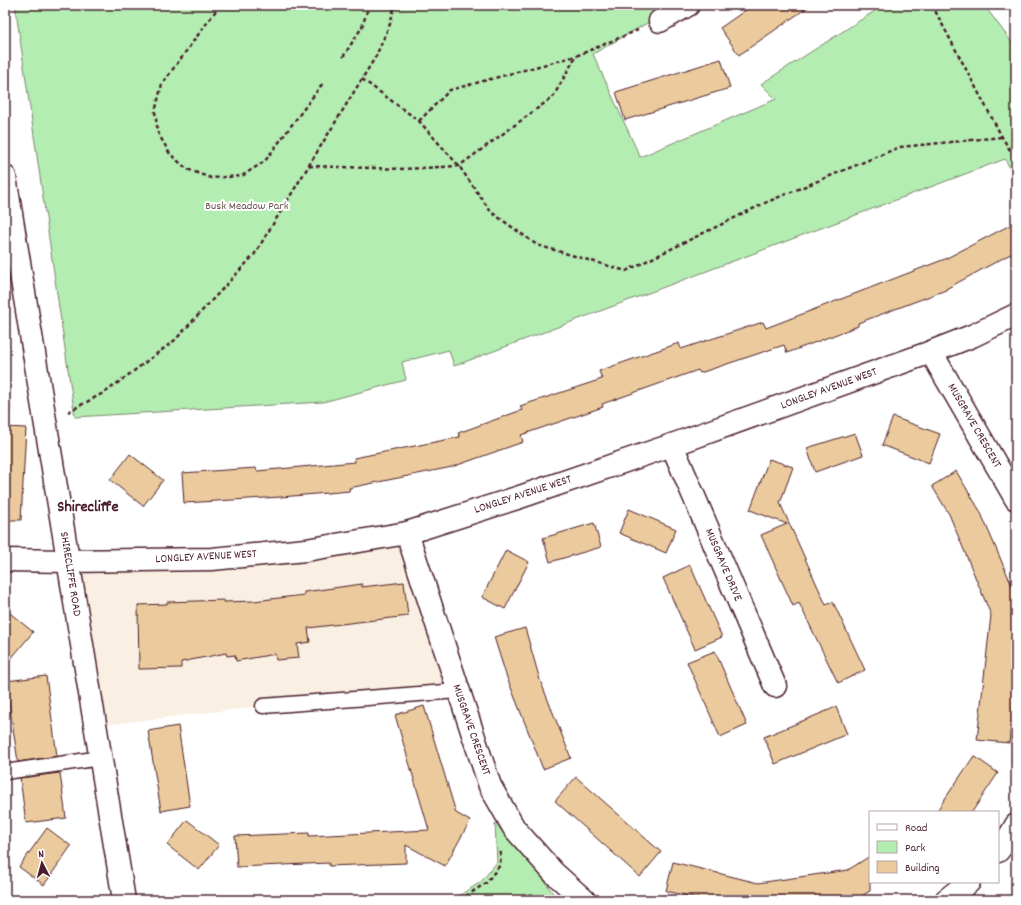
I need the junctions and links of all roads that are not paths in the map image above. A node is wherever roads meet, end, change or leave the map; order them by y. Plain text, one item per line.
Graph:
1 (688, 5) edge
2 (660, 22) road end
3 (5, 177) edge
4 (1016, 315) edge
5 (931, 352) junction
6 (672, 445) junction
7 (1016, 499) edge
8 (407, 533) junction
9 (5, 560) edge
10 (68, 561) junction
11 (774, 686) dead end
12 (458, 691) junction
13 (263, 706) dead end
14 (100, 758) junction
15 (5, 772) edge
16 (1014, 832) edge
17 (999, 850) edge
18 (968, 883) edge
19 (124, 900) edge
20 (584, 900) edge
21 (946, 900) edge

1 - 2 street
3 - 10 street, SHIRECLIFFE ROAD
4 - 5 street, LONGLEY AVENUE WEST
5 - 6 street, LONGLEY AVENUE WEST
5 - 7 street, MUSGRAVE CRESCENT
6 - 8 street, LONGLEY AVENUE WEST
6 - 11 street, MUSGRAVE DRIVE
8 - 10 street, LONGLEY AVENUE WEST
8 - 12 street, MUSGRAVE CRESCENT
9 - 10 street, LONGLEY AVENUE WEST
10 - 14 street, SHIRECLIFFE ROAD
12 - 13 lane
12 - 20 street, MUSGRAVE CRESCENT
14 - 15 lane
14 - 19 street, SHIRECLIFFE ROAD
16 - 17 street
18 - 21 street

